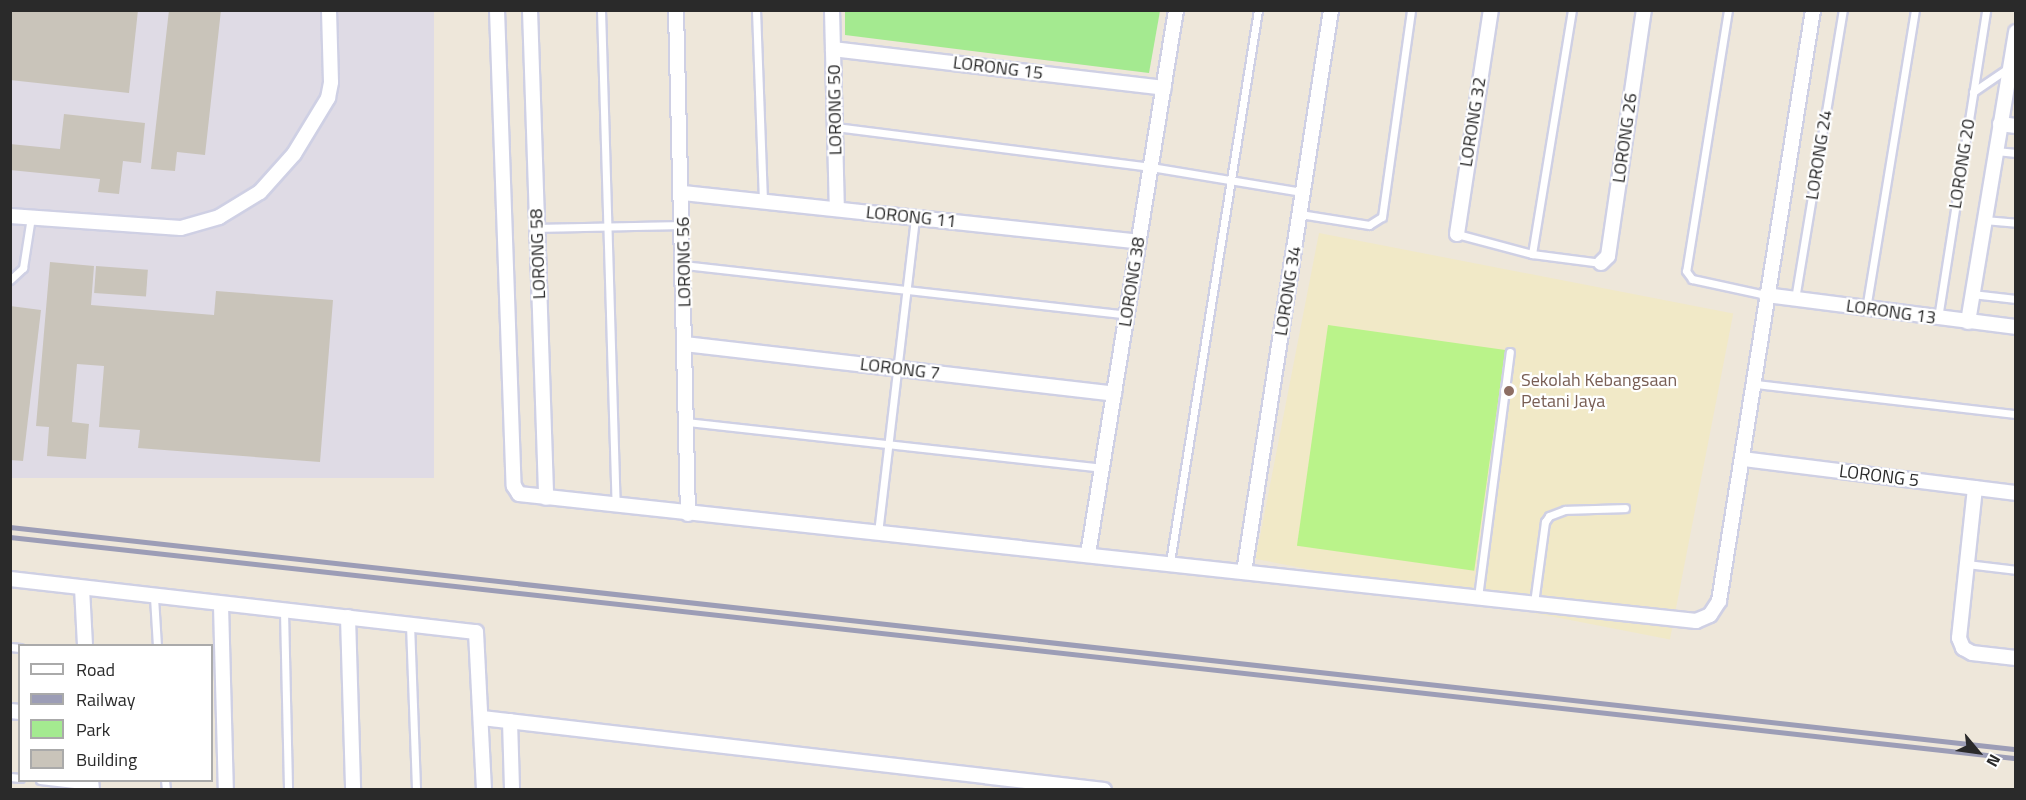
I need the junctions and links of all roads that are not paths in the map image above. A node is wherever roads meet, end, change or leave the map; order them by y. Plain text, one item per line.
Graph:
1 (329, 10) edge
2 (497, 10) edge
3 (530, 10) edge
4 (601, 10) edge
5 (676, 10) edge
6 (756, 10) edge
7 (832, 10) edge
8 (1176, 10) edge
9 (1258, 10) edge
10 (1331, 10) edge
11 (1411, 10) edge
12 (1491, 10) edge
13 (1572, 10) edge
14 (1644, 10) edge
15 (1728, 10) edge
16 (1813, 10) edge
17 (1843, 10) edge
18 (1915, 10) edge
19 (1986, 10) edge
20 (2016, 32) edge
21 (833, 49) junction
22 (2010, 67) junction
23 (1164, 87) junction
24 (1973, 92) junction
25 (2000, 124) junction
26 (2016, 126) edge
27 (835, 127) junction
28 (1996, 151) junction
29 (2016, 153) edge
30 (1151, 167) junction
31 (1231, 179) junction
32 (1302, 192) junction
33 (683, 193) junction
34 (763, 201) junction
35 (837, 209) junction
36 (1300, 214) junction
37 (10, 216) edge
38 (31, 217) junction
39 (915, 218) junction
40 (1984, 220) junction
41 (2016, 223) edge
42 (684, 225) junction
43 (608, 227) junction
44 (537, 228) junction
45 (1457, 234) joint
46 (1138, 242) junction
47 (1532, 254) junction
48 (1601, 263) joint
49 (684, 265) junction
50 (10, 280) edge
51 (907, 290) junction
52 (1972, 294) junction
53 (1766, 296) junction
54 (2016, 298) edge
55 (1796, 299) junction
56 (1866, 309) junction
57 (1127, 315) junction
58 (1938, 318) junction
59 (1968, 322) junction
60 (2016, 327) edge
61 (685, 344) junction
62 (1510, 352) dead end
63 (898, 368) junction
64 (1755, 384) junction
65 (1114, 394) junction
66 (2016, 414) edge
67 (687, 422) junction
68 (889, 444) junction
69 (1743, 459) junction
70 (1102, 468) junction
71 (1975, 488) junction
72 (2016, 493) edge
73 (546, 498) junction
74 (616, 506) junction
75 (1625, 508) dead end
76 (688, 514) junction
77 (878, 532) junction
78 (1088, 554) junction
79 (1170, 562) junction
80 (1966, 564) junction
81 (2016, 570) edge
82 (1244, 572) junction
83 (10, 579) edge
84 (82, 588) junction
85 (154, 597) junction
86 (1478, 597) junction
87 (1534, 603) junction
88 (221, 605) junction
89 (284, 611) junction
90 (348, 617) junction
91 (410, 624) junction
92 (85, 644) edge
93 (157, 644) edge
94 (2016, 658) edge
95 (482, 718) junction
96 (510, 721) junction
97 (61, 782) edge
98 (92, 785) edge
99 (226, 789) edge
100 (288, 789) edge
101 (353, 789) edge
102 (416, 789) edge
103 (484, 789) edge
104 (512, 789) edge
105 (1104, 789) edge

1 - 38 street
2 - 73 street, LORONG 24
3 - 44 street, LORONG 58
4 - 43 lane
5 - 33 street, LORONG 56
6 - 34 lane
7 - 21 street, LORONG 50
8 - 23 street, LORONG 38
9 - 31 lane
10 - 32 street, LORONG 34
11 - 36 lane
12 - 45 street, LORONG 32
13 - 47 lane
14 - 48 street, LORONG 26
15 - 53 lane
16 - 53 street, LORONG 24
17 - 55 lane, LORONG 24
18 - 56 lane
19 - 24 lane, LORONG 20
20 - 22 street, LORONG 20
21 - 23 street, LORONG 15
21 - 27 street, LORONG 50
22 - 24 lane
22 - 25 street, LORONG 20
23 - 30 street, LORONG 38
24 - 58 lane, LORONG 20
25 - 26 street
25 - 28 street, LORONG 20
27 - 30 lane
27 - 35 street, LORONG 50
28 - 29 lane
28 - 40 street, LORONG 20
30 - 31 lane
30 - 46 street, LORONG 38
31 - 32 lane
31 - 79 lane
32 - 36 street, LORONG 34
33 - 34 street, LORONG 11
33 - 42 street, LORONG 56
34 - 35 street, LORONG 11
35 - 39 street, LORONG 11
36 - 82 street, LORONG 34
37 - 38 street
38 - 50 lane
39 - 46 street, LORONG 11
39 - 51 lane
40 - 41 lane
40 - 52 street, LORONG 20
42 - 43 lane
42 - 49 street, LORONG 56
43 - 44 lane
43 - 74 lane
44 - 73 street, LORONG 58
45 - 47 lane
46 - 57 street, LORONG 38
47 - 48 lane
49 - 51 lane
49 - 61 street, LORONG 56
51 - 57 lane
51 - 63 lane
52 - 54 lane
52 - 59 street, LORONG 20
53 - 55 street, LORONG 13
53 - 64 street, LORONG 24
55 - 56 street, LORONG 13
56 - 58 street, LORONG 13
57 - 65 street, LORONG 38
58 - 59 street, LORONG 13
59 - 60 street, LORONG 13
61 - 63 street, LORONG 7
61 - 67 street, LORONG 56
62 - 86 lane
63 - 65 street, LORONG 7
63 - 68 lane
64 - 66 lane
64 - 69 street, LORONG 24
65 - 70 street, LORONG 38
67 - 68 lane
67 - 76 street, LORONG 56
68 - 70 lane
68 - 77 lane
69 - 71 street, LORONG 5
69 - 87 street, LORONG 24
70 - 78 street, LORONG 38
71 - 72 street, LORONG 5
71 - 80 street
73 - 74 street, LORONG 24
74 - 76 street, LORONG 24
75 - 87 lane
76 - 77 street, LORONG 24
77 - 78 street, LORONG 24
78 - 79 street, LORONG 24
79 - 82 street, LORONG 24
80 - 81 lane
80 - 94 street
82 - 86 street, LORONG 24
83 - 84 street
84 - 85 street
84 - 92 street
85 - 88 street
85 - 93 lane
86 - 87 street, LORONG 24
88 - 89 street
88 - 99 street
89 - 90 street
89 - 100 lane
90 - 91 street
90 - 101 street
91 - 95 street
91 - 102 lane
95 - 96 street
95 - 103 street
96 - 104 street
96 - 105 street
97 - 98 lane

